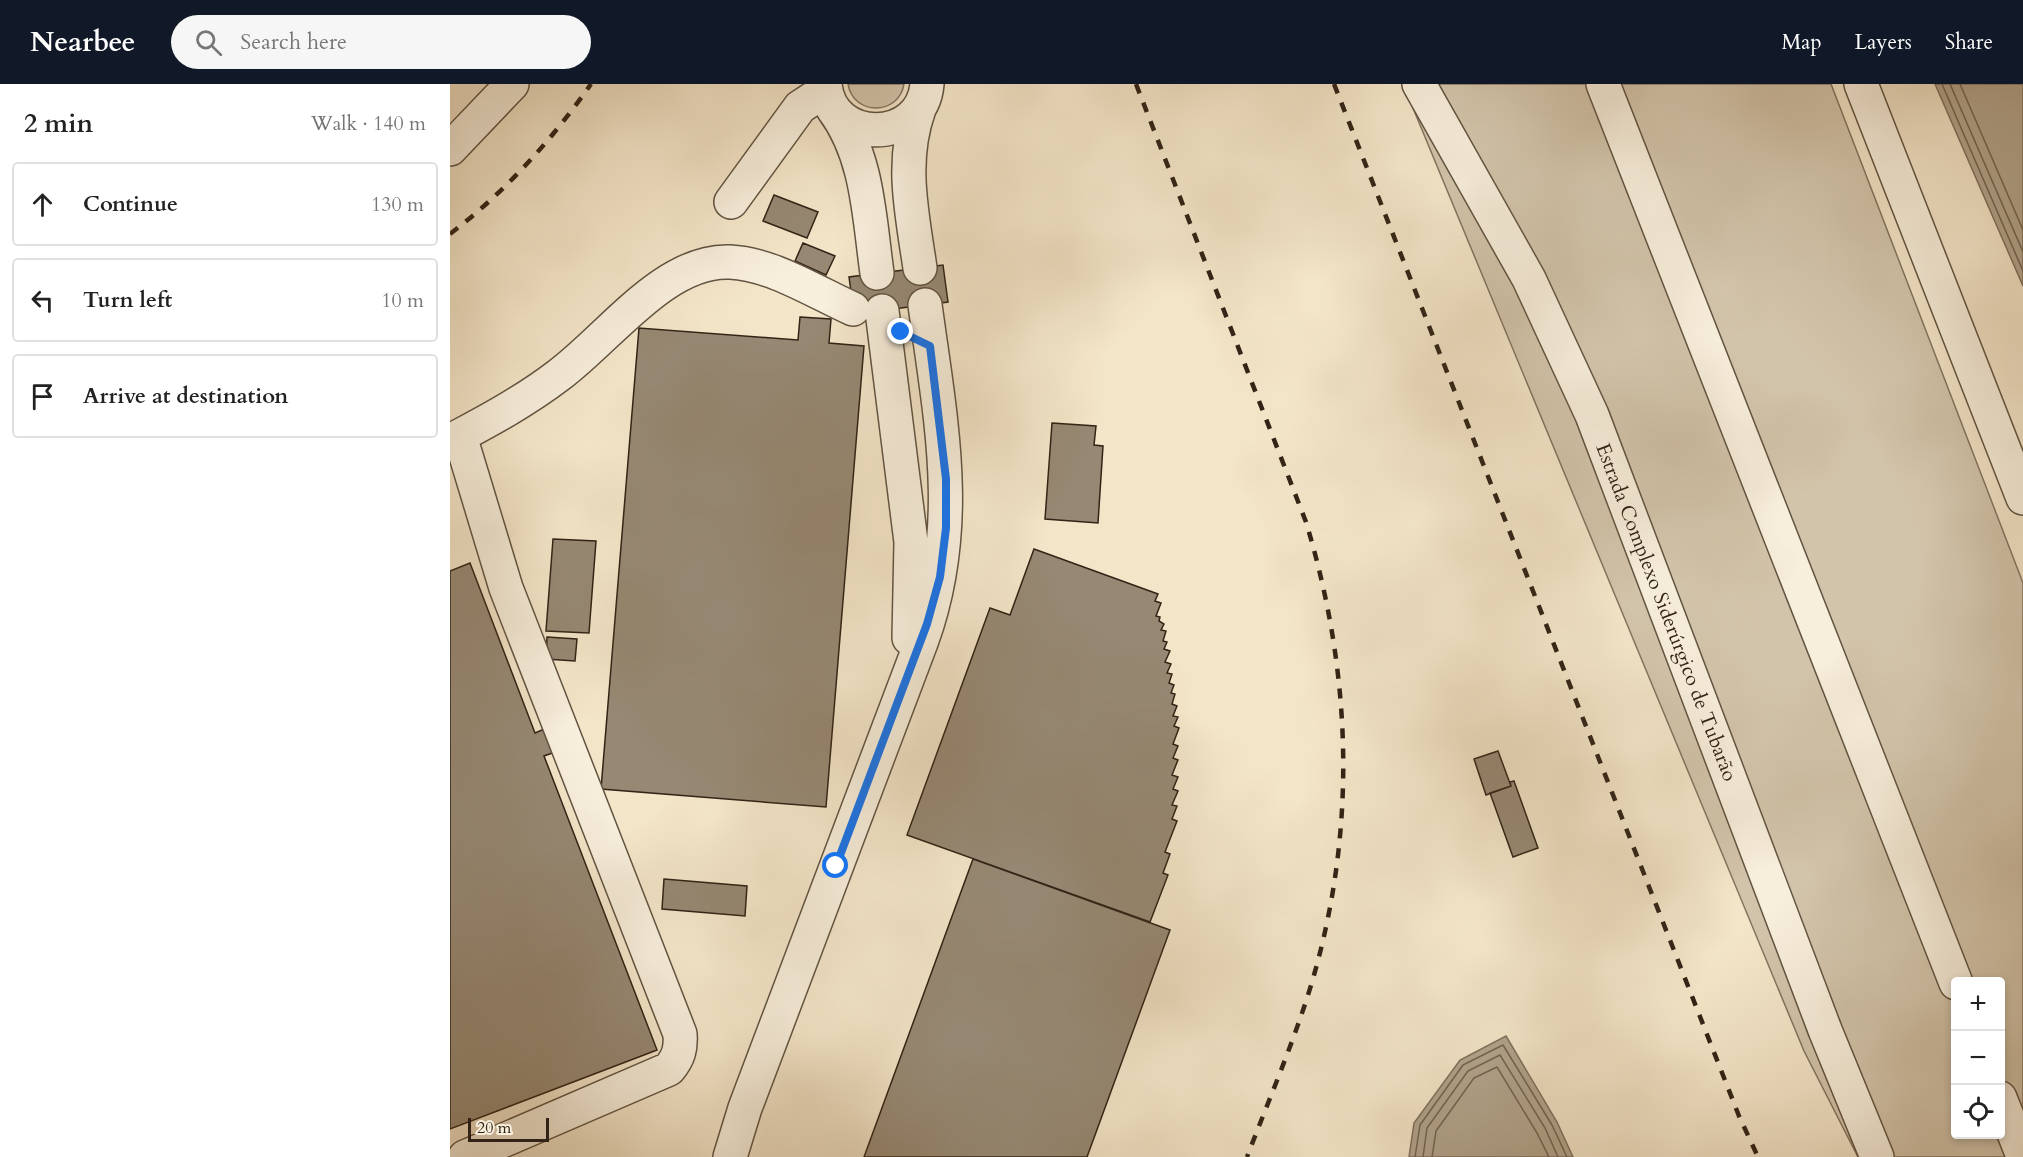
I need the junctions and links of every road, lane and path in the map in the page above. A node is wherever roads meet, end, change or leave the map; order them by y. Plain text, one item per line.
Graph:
1 (512, 84) edge
2 (1419, 84) edge
3 (1603, 84) edge
4 (1861, 84) edge
5 (828, 94) edge
6 (923, 96) edge
7 (450, 149) edge
8 (731, 202) dead end
9 (920, 268) dead end
10 (877, 273) dead end
11 (925, 305) dead end
12 (870, 314) junction
13 (930, 346) junction
14 (455, 438) edge
15 (2023, 498) edge
16 (903, 688) junction
17 (1954, 977) edge
18 (2005, 1109) edge
19 (2023, 1156) edge
20 (465, 1157) edge
21 (730, 1157) edge
22 (1877, 1157) edge

1 - 7 lane
2 - 22 lane, Estrada Complexo Siderúrgico de Tubarão
3 - 17 lane
4 - 15 lane
5 - 6 lane
5 - 8 lane
5 - 10 lane
6 - 9 lane
11 - 13 lane
12 - 13 lane
12 - 14 lane
12 - 16 lane
13 - 16 lane
14 - 20 lane
16 - 21 lane
18 - 19 lane

